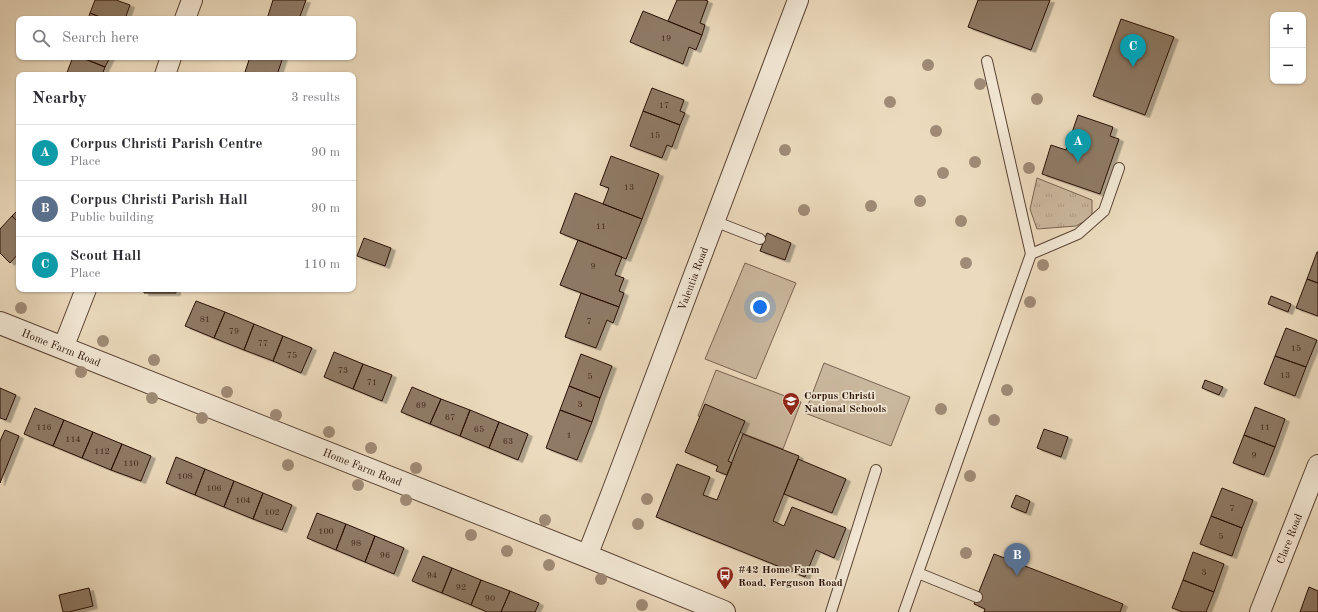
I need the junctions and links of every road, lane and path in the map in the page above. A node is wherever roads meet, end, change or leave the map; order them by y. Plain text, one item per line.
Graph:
1 (192, 0) edge
2 (798, 0) edge
3 (186, 16) edge
4 (170, 60) edge
5 (987, 61) dead end
6 (165, 72) edge
7 (1119, 168) dead end
8 (714, 221) junction
9 (760, 240) dead end
10 (1031, 254) junction
11 (85, 292) edge
12 (0, 323) edge
13 (63, 348) junction
14 (1318, 465) edge
15 (876, 470) dead end
16 (587, 556) junction
17 (918, 573) junction
18 (977, 597) dead end
19 (724, 612) edge
20 (831, 612) edge
21 (904, 612) edge
22 (1260, 612) edge

1 - 3 street
2 - 8 street, Valentia Road
4 - 6 street
5 - 10 lane
7 - 10 lane
8 - 9 lane
8 - 16 street, Valentia Road
10 - 17 lane
11 - 13 street
12 - 13 street, Home Farm Road
13 - 16 street, Home Farm Road
14 - 22 street, Clare Road
15 - 20 lane
16 - 19 street, Home Farm Road
17 - 18 lane
17 - 21 lane

